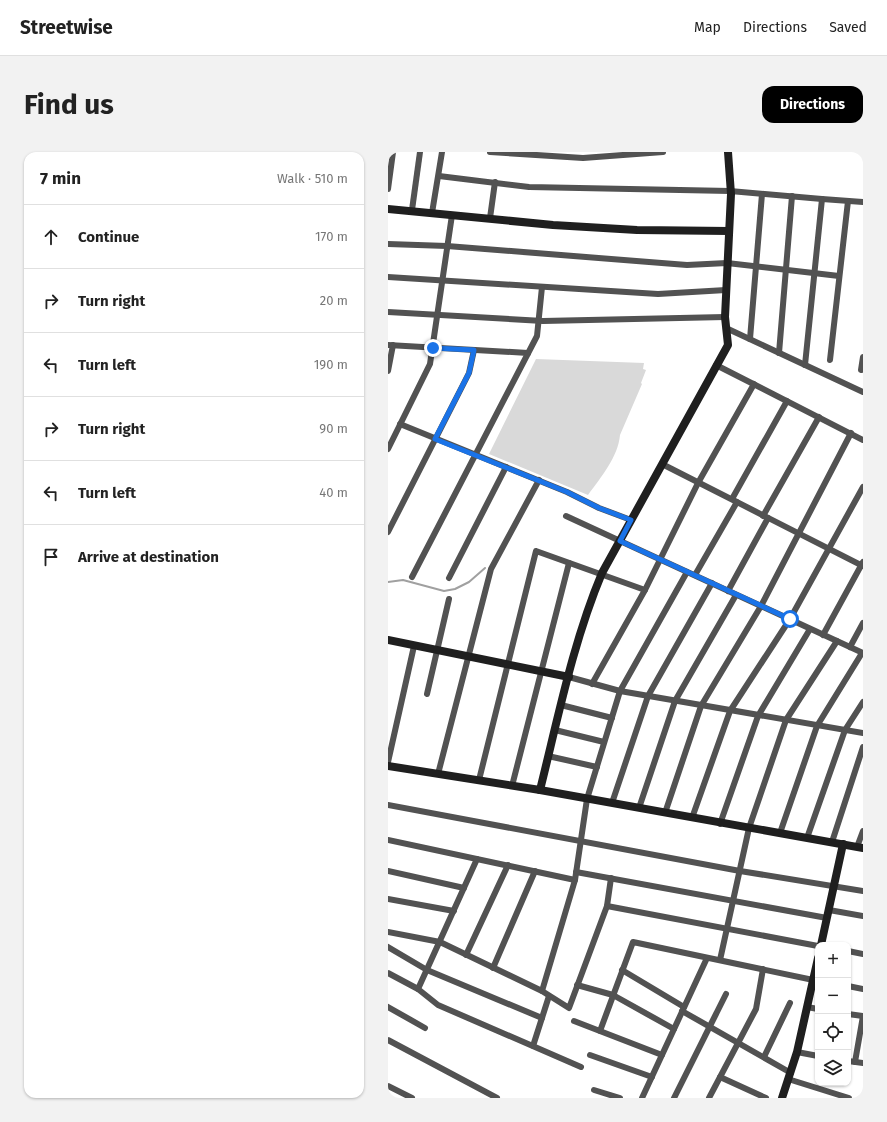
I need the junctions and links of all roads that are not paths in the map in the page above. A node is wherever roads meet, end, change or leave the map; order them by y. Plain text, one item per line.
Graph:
1 (393, 152) edge
2 (420, 152) edge
3 (442, 152) edge
4 (490, 152) edge
5 (655, 152) edge
6 (663, 152) edge
7 (728, 152) edge
8 (506, 153) edge
9 (620, 153) edge
10 (540, 154) edge
11 (573, 154) edge
12 (591, 154) edge
13 (439, 176) junction
14 (495, 182) junction
15 (388, 189) edge
16 (730, 191) junction
17 (762, 194) junction
18 (792, 196) junction
19 (822, 199) junction
20 (848, 200) junction
21 (863, 202) edge
22 (388, 209) edge
23 (412, 210) junction
24 (432, 213) junction
25 (452, 214) junction
26 (490, 218) junction
27 (729, 231) junction
28 (388, 244) edge
29 (447, 246) junction
30 (727, 263) junction
31 (756, 266) junction
32 (786, 270) junction
33 (814, 273) junction
34 (840, 276) junction
35 (388, 277) edge
36 (442, 280) junction
37 (542, 287) junction
38 (726, 290) junction
39 (388, 312) edge
40 (437, 315) junction
41 (726, 317) junction
42 (538, 320) junction
43 (726, 328) junction
44 (750, 339) junction
45 (390, 345) edge
46 (433, 348) junction
47 (474, 350) junction
48 (528, 353) junction
49 (779, 353) junction
50 (863, 357) edge
51 (830, 360) dead end
52 (716, 365) junction
53 (805, 365) junction
54 (861, 370) dead end
55 (388, 371) edge
56 (754, 384) junction
57 (863, 392) edge
58 (787, 401) junction
59 (819, 417) junction
60 (400, 424) junction
61 (851, 434) junction
62 (435, 439) junction
63 (863, 440) edge
64 (388, 449) edge
65 (475, 455) junction
66 (662, 464) junction
67 (506, 467) junction
68 (539, 480) junction
69 (698, 483) junction
70 (863, 487) edge
71 (734, 501) junction
72 (566, 516) dead end
73 (766, 517) junction
74 (631, 520) junction
75 (388, 532) edge
76 (798, 533) junction
77 (620, 541) junction
78 (829, 549) junction
79 (660, 559) junction
80 (569, 562) junction
81 (862, 564) edge
82 (687, 572) junction
83 (602, 574) junction
84 (695, 575) junction
85 (412, 577) dead end
86 (449, 578) dead end
87 (712, 583) junction
88 (645, 590) junction
89 (728, 591) junction
90 (736, 594) junction
91 (450, 598) dead end
92 (760, 606) junction
93 (790, 619) junction
94 (863, 623) edge
95 (810, 629) junction
96 (823, 635) junction
97 (388, 640) edge
98 (837, 641) junction
99 (414, 646) junction
100 (850, 647) junction
101 (437, 650) junction
102 (863, 653) edge
103 (468, 657) junction
104 (507, 665) junction
105 (540, 672) junction
106 (569, 677) junction
107 (592, 684) junction
108 (620, 692) junction
109 (427, 694) dead end
110 (648, 696) junction
111 (676, 701) junction
112 (863, 702) edge
113 (562, 705) junction
114 (701, 706) junction
115 (730, 710) junction
116 (758, 716) junction
117 (612, 718) junction
118 (786, 720) junction
119 (817, 726) junction
120 (555, 730) junction
121 (845, 730) junction
122 (863, 733) edge
123 (604, 742) junction
124 (863, 747) edge
125 (548, 756) junction
126 (388, 762) edge
127 (388, 766) edge
128 (597, 768) junction
129 (438, 774) junction
130 (479, 780) junction
131 (512, 786) junction
132 (540, 790) junction
133 (587, 799) junction
134 (612, 803) junction
135 (388, 805) edge
136 (638, 808) junction
137 (665, 813) junction
138 (692, 818) junction
139 (720, 824) junction
140 (749, 828) junction
141 (863, 831) edge
142 (780, 833) junction
143 (807, 838) junction
144 (388, 840) edge
145 (580, 840) junction
146 (832, 842) junction
147 (843, 844) junction
148 (860, 848) edge
149 (477, 859) junction
150 (508, 865) junction
151 (388, 871) edge
152 (535, 871) junction
153 (740, 871) junction
154 (576, 872) junction
155 (611, 878) junction
156 (575, 880) junction
157 (835, 887) junction
158 (464, 888) junction
159 (863, 892) edge
160 (388, 899) edge
161 (733, 900) junction
162 (607, 906) junction
163 (454, 911) junction
164 (828, 914) junction
165 (863, 916) edge
166 (727, 929) junction
167 (388, 932) edge
168 (440, 942) junction
169 (822, 942) edge
170 (815, 945) edge
171 (388, 947) edge
172 (851, 952) edge
173 (863, 954) edge
174 (466, 955) junction
175 (707, 958) junction
176 (720, 960) junction
177 (493, 968) junction
178 (427, 970) junction
179 (622, 970) junction
180 (763, 970) junction
181 (388, 973) edge
182 (815, 981) edge
183 (815, 984) edge
184 (577, 985) junction
185 (851, 987) edge
186 (863, 989) edge
187 (418, 990) junction
188 (542, 991) junction
189 (726, 994) dead end
190 (613, 995) junction
191 (549, 996) junction
192 (790, 1003) dead end
193 (388, 1007) edge
194 (807, 1007) junction
195 (815, 1008) edge
196 (683, 1009) junction
197 (851, 1014) edge
198 (863, 1016) edge
199 (542, 1018) junction
200 (574, 1021) dead end
201 (710, 1027) junction
202 (425, 1028) dead end
203 (674, 1029) junction
204 (600, 1031) junction
205 (388, 1040) edge
206 (738, 1043) junction
207 (534, 1046) junction
208 (797, 1052) junction
209 (590, 1055) dead end
210 (662, 1055) junction
211 (815, 1055) edge
212 (764, 1057) junction
213 (851, 1061) edge
214 (855, 1062) junction
215 (863, 1063) edge
216 (581, 1067) dead end
217 (720, 1076) junction
218 (790, 1076) junction
219 (652, 1077) junction
220 (388, 1086) edge
221 (594, 1090) dead end
222 (412, 1098) edge
223 (497, 1098) edge
224 (620, 1098) edge
225 (642, 1098) edge
226 (674, 1098) edge
227 (709, 1098) edge
228 (766, 1098) edge
229 (782, 1098) edge
230 (849, 1098) edge

1 - 15 street
2 - 23 street
3 - 13 street
4 - 8 street
5 - 6 street
5 - 9 street
7 - 16 street
8 - 10 street
9 - 12 street
10 - 11 street
11 - 12 street
13 - 14 street
13 - 24 street
14 - 16 street
14 - 26 street
16 - 17 street
16 - 27 street
17 - 18 street
17 - 31 street
18 - 19 street
18 - 32 street
19 - 20 street
19 - 33 street
20 - 21 street
20 - 34 street
22 - 23 street
23 - 24 street
24 - 25 street
25 - 26 street
25 - 29 street
26 - 27 street
27 - 30 street
28 - 29 street
29 - 30 street
29 - 36 street
30 - 31 street
30 - 38 street
31 - 32 street
31 - 44 street
32 - 33 street
32 - 49 street
33 - 34 street
33 - 53 street
34 - 51 street
35 - 36 street
36 - 37 street
36 - 40 street
37 - 38 street
37 - 42 street
38 - 41 street
39 - 40 street
40 - 42 street
40 - 46 street
41 - 42 street
41 - 43 street
42 - 48 street
43 - 44 street
43 - 52 street
44 - 49 street
45 - 46 street
45 - 55 street
46 - 47 street
46 - 60 street
47 - 48 street
47 - 62 street
48 - 65 street
49 - 53 street
50 - 54 street
52 - 56 street
52 - 66 street
53 - 57 street
56 - 58 street
56 - 69 street
58 - 59 street
58 - 71 street
59 - 61 street
59 - 73 street
60 - 62 street
60 - 64 street
61 - 63 street
61 - 76 street
62 - 65 street
62 - 75 street
65 - 67 street
65 - 85 street
66 - 69 street
66 - 74 street
67 - 68 street
67 - 86 street
68 - 74 street
68 - 103 street
69 - 71 street
69 - 79 street
70 - 78 street
71 - 73 street
71 - 84 street
72 - 77 street
73 - 76 street
73 - 89 street
74 - 77 street
76 - 78 street
76 - 92 street
77 - 79 street
77 - 83 street
78 - 81 street
78 - 93 street
79 - 82 street
79 - 88 street
80 - 83 street
80 - 104 street
80 - 105 street
81 - 96 street
82 - 84 street
82 - 108 street
83 - 88 street
83 - 106 street
84 - 87 street
87 - 89 street
87 - 110 street
88 - 107 street
89 - 90 street
90 - 92 street
90 - 111 street
91 - 101 street
92 - 93 street
92 - 114 street
93 - 95 street
93 - 115 street
94 - 100 street
95 - 96 street
95 - 116 street
96 - 98 street
97 - 99 street
98 - 100 street
98 - 118 street
99 - 101 street
99 - 126 street
100 - 102 street
101 - 103 street
101 - 109 street
102 - 119 street
103 - 104 street
103 - 129 street
104 - 105 street
104 - 130 street
105 - 106 street
105 - 131 street
106 - 107 street
106 - 113 street
107 - 108 street
108 - 110 street
108 - 117 street
110 - 111 street
110 - 134 street
111 - 114 street
111 - 136 street
112 - 121 street
113 - 117 street
113 - 120 street
114 - 115 street
114 - 137 street
115 - 116 street
115 - 138 street
116 - 118 street
116 - 139 street
117 - 123 street
118 - 119 street
118 - 140 street
119 - 121 street
119 - 142 street
120 - 123 street
120 - 125 street
121 - 122 street
121 - 143 street
123 - 128 street
124 - 146 street
125 - 128 street
125 - 132 street
127 - 129 street
128 - 133 street
129 - 130 street
130 - 131 street
131 - 132 street
132 - 133 street
133 - 134 street
133 - 145 street
134 - 136 street
135 - 145 street
136 - 137 street
137 - 138 street
138 - 139 street
139 - 140 street
140 - 142 street
140 - 153 street
141 - 148 street
142 - 143 street
143 - 146 street
144 - 149 street
145 - 153 street
145 - 154 street
146 - 147 street
147 - 148 street
147 - 157 street
149 - 150 street
149 - 158 street
150 - 152 street
150 - 174 street
151 - 158 street
152 - 156 street
152 - 177 street
153 - 157 street
153 - 161 street
154 - 155 street
154 - 156 street
155 - 161 street
155 - 162 street
156 - 188 street
157 - 159 street
157 - 164 street
158 - 163 street
160 - 163 street
161 - 164 street
161 - 166 street
162 - 166 street
162 - 184 street
163 - 168 street
164 - 165 street
164 - 169 street
166 - 170 street
166 - 176 street
167 - 168 street
168 - 174 street
168 - 178 street
171 - 178 street
172 - 173 street
174 - 177 street
175 - 176 street
175 - 179 street
175 - 196 street
176 - 180 street
177 - 188 street
178 - 187 street
178 - 199 street
179 - 190 street
179 - 196 street
180 - 182 street
180 - 206 street
181 - 187 street
183 - 194 street
184 - 190 street
184 - 191 street
185 - 186 street
187 - 207 street
188 - 191 street
189 - 201 street
190 - 203 street
190 - 204 street
191 - 199 street
192 - 212 street
193 - 202 street
194 - 195 street
194 - 208 street
196 - 201 street
196 - 203 street
197 - 198 street
198 - 214 street
199 - 207 street
200 - 204 street
201 - 206 street
201 - 226 street
203 - 210 street
204 - 210 street
205 - 223 street
206 - 212 street
206 - 217 street
207 - 216 street
208 - 211 street
208 - 218 street
209 - 219 street
210 - 219 street
212 - 218 street
213 - 214 street
214 - 215 street
217 - 227 street
217 - 228 street
218 - 229 street
218 - 230 street
219 - 225 street
220 - 222 street
221 - 224 street

